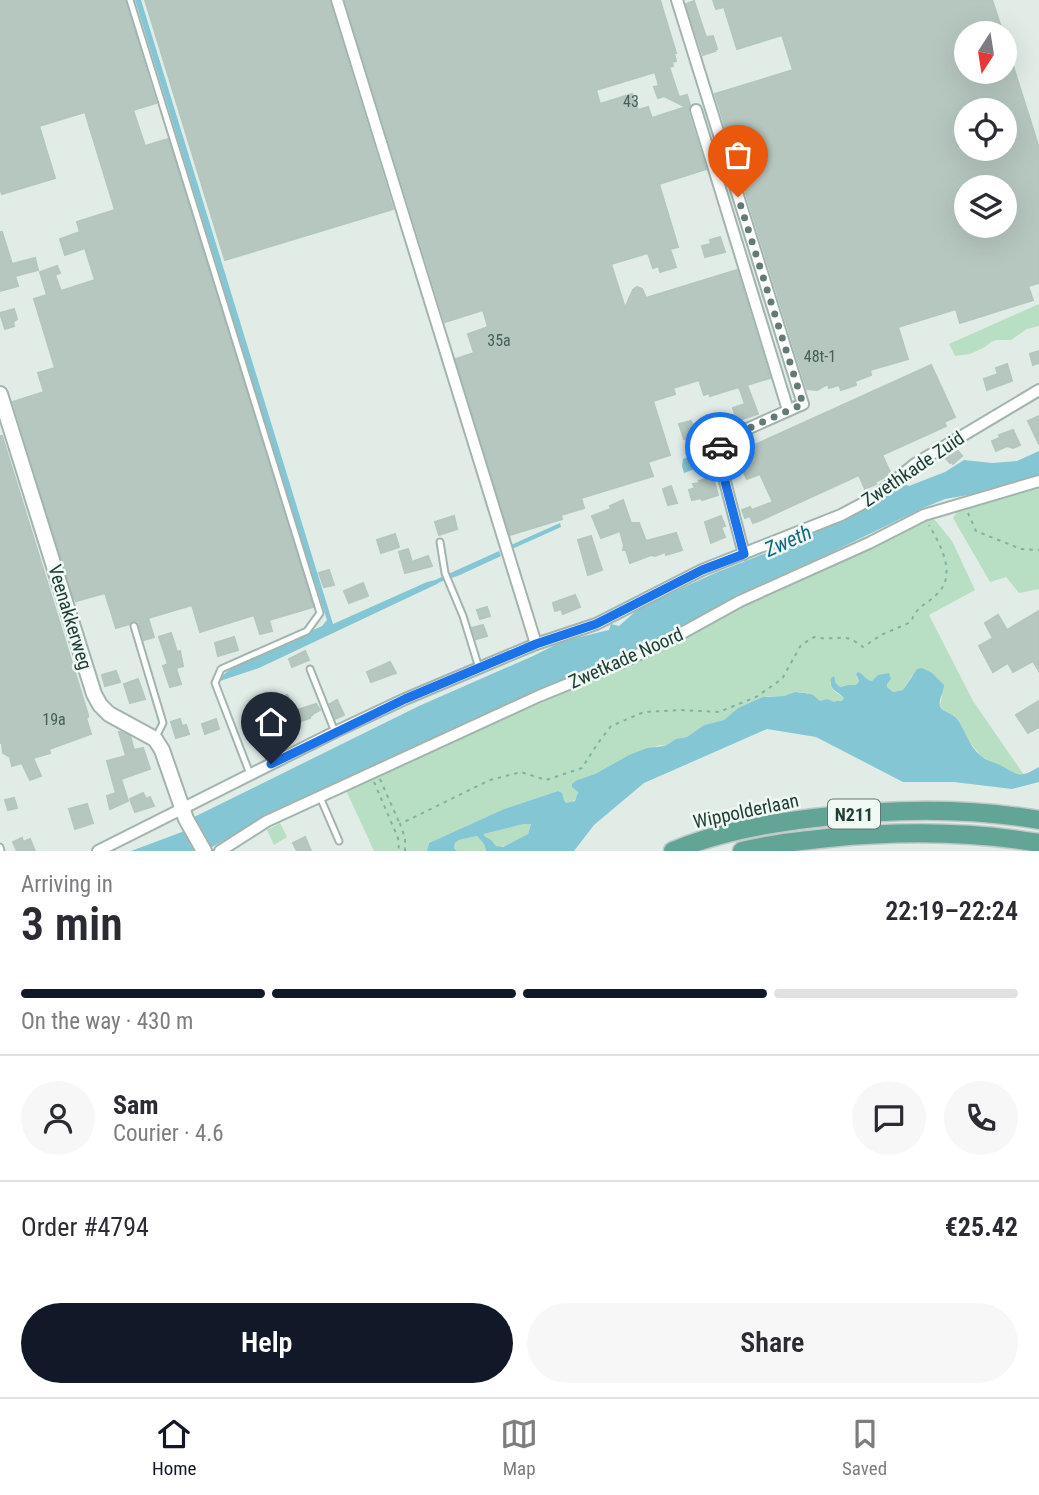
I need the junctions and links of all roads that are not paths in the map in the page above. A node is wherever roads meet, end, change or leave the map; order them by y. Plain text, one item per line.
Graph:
1 (130, 0) edge
2 (337, 0) edge
3 (677, 0) edge
4 (696, 110) dead end
5 (1039, 390) edge
6 (0, 394) edge
7 (788, 410) junction
8 (1039, 481) edge
9 (440, 542) dead end
10 (744, 554) junction
11 (134, 626) dead end
12 (536, 644) junction
13 (478, 668) junction
14 (310, 669) dead end
15 (335, 732) junction
16 (155, 739) junction
17 (250, 774) junction
18 (320, 797) junction
19 (184, 814) junction
20 (1039, 820) edge
21 (339, 841) dead end
22 (1039, 842) edge
23 (99, 851) edge
24 (204, 851) edge
25 (220, 851) edge
26 (673, 851) edge
27 (742, 851) edge

1 - 17 lane
2 - 12 street
3 - 7 street
4 - 7 street
5 - 10 street, Zwethkade Zuid
6 - 16 street, Veenakkerweg
7 - 10 street
8 - 18 street, Zwetkade Noord
9 - 13 lane
10 - 12 street, Zwethkade Zuid
11 - 16 lane
12 - 13 street, Zwethkade Zuid
13 - 15 street, Zwethkade Zuid
14 - 15 lane
15 - 17 street, Zwethkade Zuid
16 - 19 street
17 - 19 street, Zwethkade Zuid
18 - 21 lane
18 - 25 street, Zwetkade Noord
19 - 23 street, Zwethkade Zuid
19 - 24 street
20 - 26 main road, Wippolderlaan / N211
22 - 27 main road, Wippolderlaan / N211

